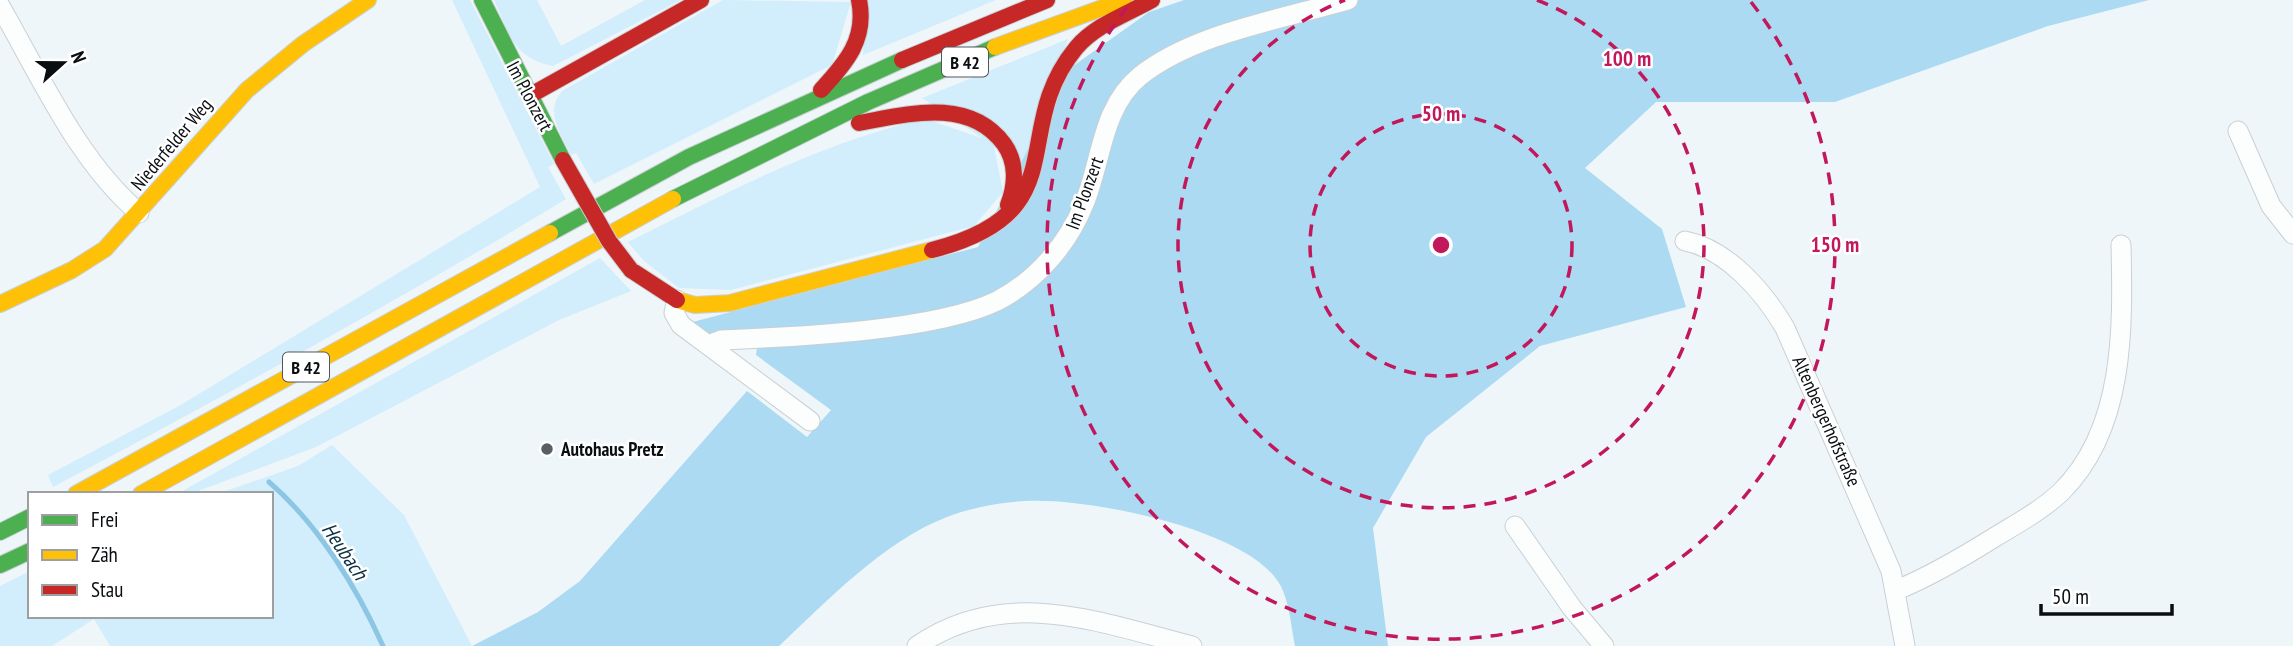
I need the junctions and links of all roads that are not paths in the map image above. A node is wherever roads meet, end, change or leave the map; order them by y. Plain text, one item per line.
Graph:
1 (368, 0) edge
2 (482, 0) edge
3 (701, 0) edge
4 (859, 0) edge
5 (1047, 0) edge
6 (1124, 0) edge
7 (1152, 0) edge
8 (1348, 0) edge
9 (0, 6) edge
10 (529, 96) junction
11 (813, 98) junction
12 (809, 131) junction
13 (2238, 131) dead end
14 (139, 213) junction
15 (994, 225) junction
16 (2293, 234) edge
17 (1685, 241) dead end
18 (2121, 245) dead end
19 (677, 300) junction
20 (0, 304) edge
21 (708, 345) junction
22 (810, 421) dead end
23 (80, 492) edge
24 (145, 492) edge
25 (28, 518) edge
26 (1515, 526) dead end
27 (0, 532) edge
28 (28, 552) edge
29 (0, 565) edge
30 (1897, 590) junction
31 (917, 646) edge
32 (1192, 646) edge
33 (1604, 646) edge
34 (1905, 646) edge

1 - 14 main road, Niederfelder Weg
2 - 10 main road, Im Plonzert
3 - 10 main road
4 - 11 main road
5 - 11 main road, B 42
6 - 12 main road, B 42
7 - 15 main road
8 - 21 street, Im Plonzert
9 - 14 street
10 - 19 main road, Im Plonzert, bridge
11 - 23 main road, B 42
12 - 15 main road
12 - 24 main road, B 42
13 - 16 street
14 - 20 main road, Niederfelder Weg
15 - 19 main road
17 - 30 street, Altenbergerhofstraße
18 - 30 street
19 - 21 street
21 - 22 street
25 - 27 main road
26 - 33 street
28 - 29 main road
30 - 34 street, Altenbergerhofstraße
31 - 32 street

